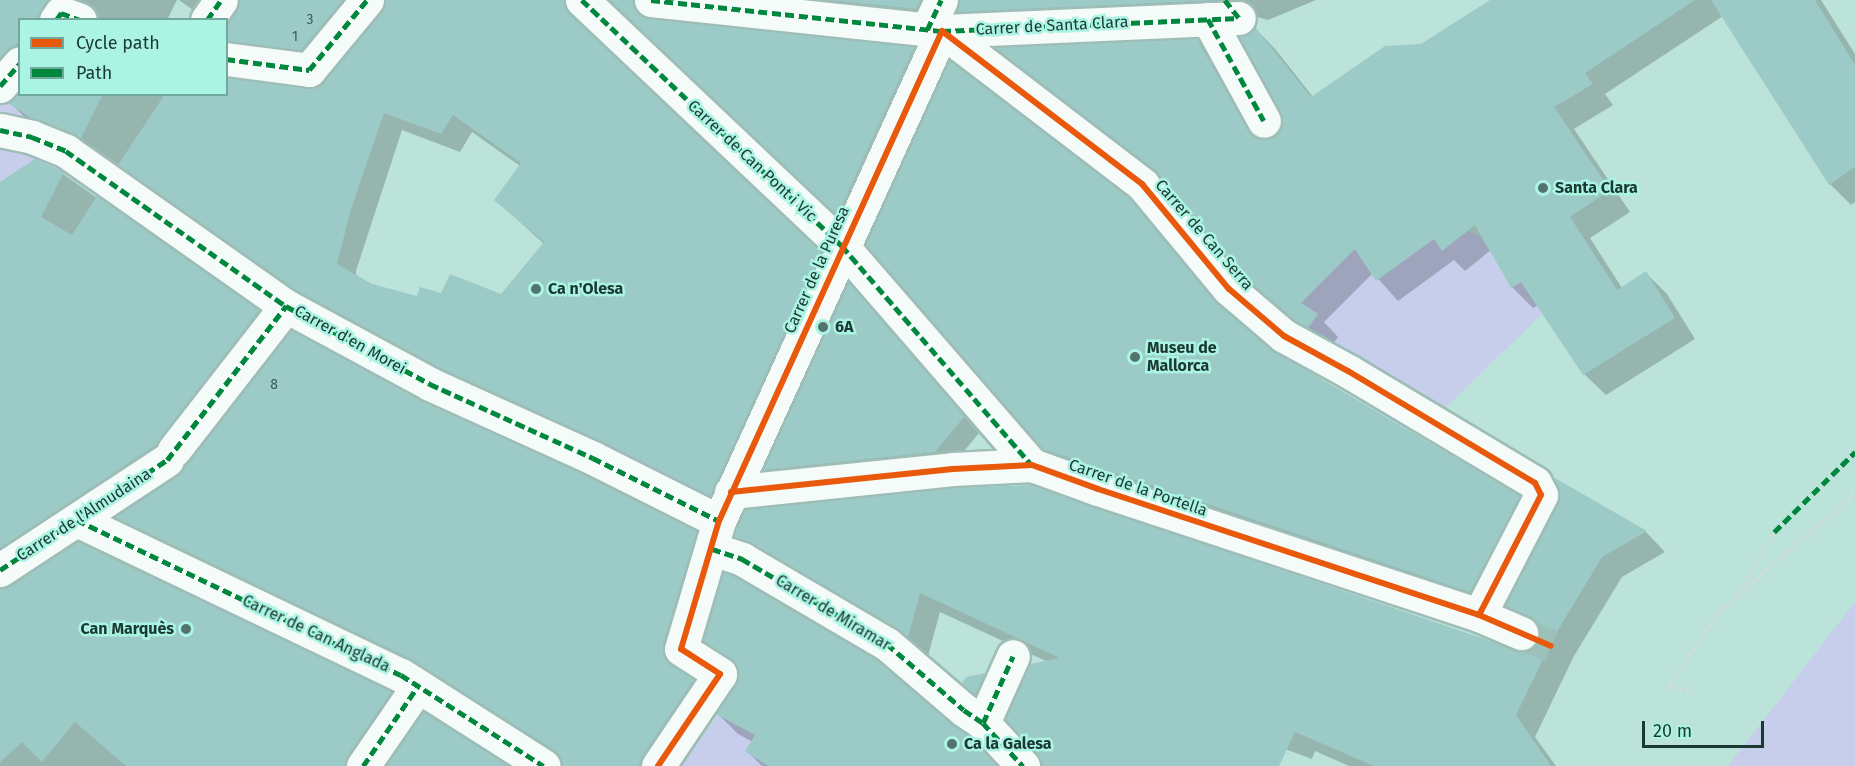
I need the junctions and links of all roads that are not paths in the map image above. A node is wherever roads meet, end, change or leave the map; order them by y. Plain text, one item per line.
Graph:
1 (222, 0) edge
2 (368, 0) edge
3 (582, 0) edge
4 (651, 0) edge
5 (1224, 12) edge
6 (57, 18) edge
7 (75, 18) edge
8 (208, 18) edge
9 (937, 20) edge
10 (228, 59) edge
11 (18, 65) edge
12 (0, 86) edge
13 (1264, 121) dead end
14 (0, 130) edge
15 (842, 246) junction
16 (286, 306) junction
17 (1032, 465) junction
18 (77, 520) junction
19 (721, 521) junction
20 (0, 570) edge
21 (1479, 615) junction
22 (1521, 633) tunnel mouth
23 (1013, 656) dead end
24 (418, 686) junction
25 (983, 723) junction
26 (363, 766) edge
27 (544, 766) edge
28 (658, 766) edge
29 (1023, 766) edge

1 - 8 street
2 - 10 street
3 - 15 street, Carrer de Can Pont i Vic
4 - 9 street, Carrer de Santa Clara
5 - 9 street, Carrer de Santa Clara
5 - 13 street
6 - 7 street
9 - 15 street, Carrer de la Puresa
9 - 21 street, Carrer de Can Serra
11 - 12 street
14 - 16 street, Carrer d'en Morei
15 - 17 street, Carrer de Can Pont i Vic
15 - 19 street, Carrer de la Puresa
16 - 18 street, Carrer de l'Almudaina
16 - 19 street, Carrer d'en Morei
17 - 19 street, Carrer de la Portella
17 - 21 street, Carrer de la Portella
18 - 20 street, Carrer de l'Almudaina
18 - 24 street, Carrer de Can Anglada
19 - 25 street, Carrer de Miramar
19 - 28 street, Carrer de la Puresa
21 - 22 street, Carrer de la Portella
23 - 25 street
24 - 26 street
24 - 27 street, Carrer de Can Anglada
25 - 29 street, Carrer de Miramar

